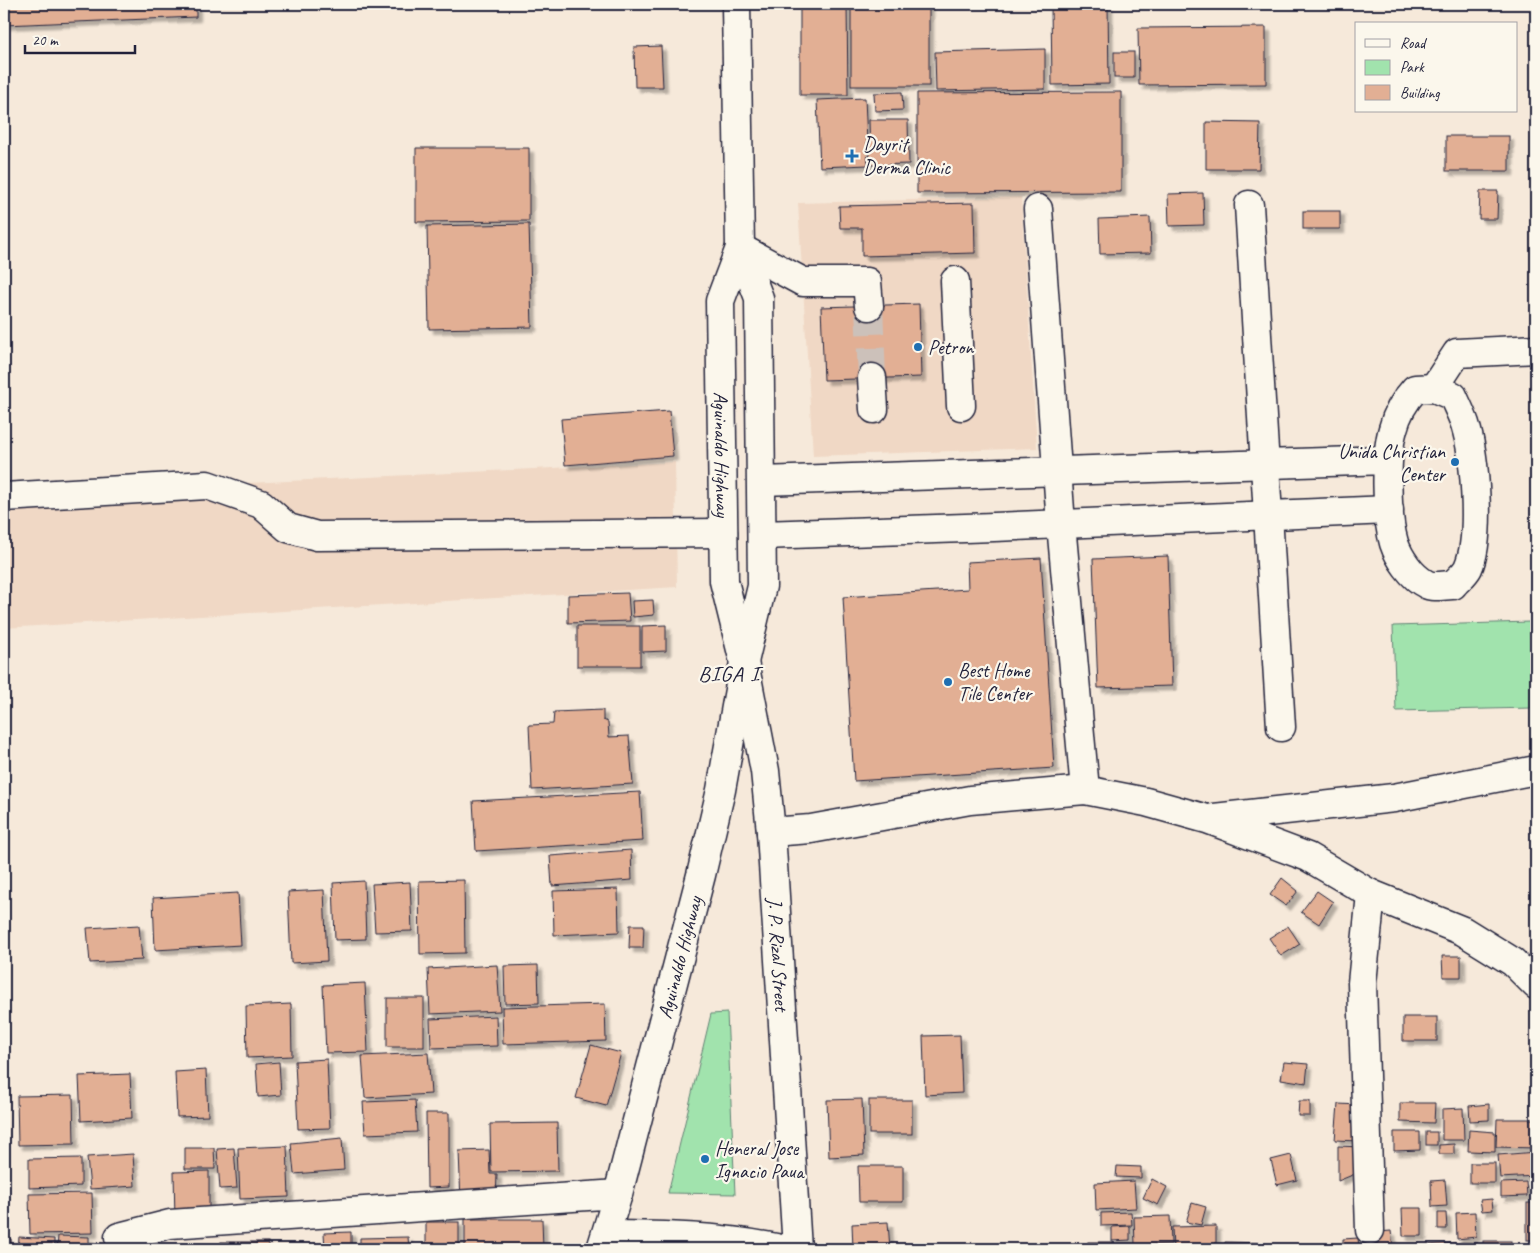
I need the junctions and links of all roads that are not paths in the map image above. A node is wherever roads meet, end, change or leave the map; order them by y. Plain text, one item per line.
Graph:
1 (736, 4) edge
2 (1249, 205) dead end
3 (1038, 209) dead end
4 (740, 248) junction
5 (955, 281) dead end
6 (869, 306) tunnel mouth
7 (1536, 349) edge
8 (872, 378) tunnel mouth
9 (1434, 388) junction
10 (961, 406) dead end
11 (874, 409) dead end
12 (1387, 460) junction
13 (1264, 465) junction
14 (1057, 472) junction
15 (762, 481) junction
16 (4, 497) edge
17 (1389, 510) junction
18 (1268, 515) junction
19 (1061, 524) junction
20 (723, 533) junction
21 (762, 534) junction
22 (744, 662) junction
23 (1281, 727) dead end
24 (1536, 770) edge
25 (1085, 790) junction
26 (1207, 819) junction
27 (771, 832) junction
28 (1371, 894) junction
29 (1536, 985) edge
30 (618, 1194) junction
31 (1370, 1230) dead end
32 (119, 1237) dead end
33 (604, 1242) edge
34 (781, 1249) edge
35 (797, 1249) edge

1 - 4 street, Aguinaldo Highway
2 - 13 street
3 - 14 street
4 - 6 street
4 - 15 street, Aguinaldo Highway
4 - 20 street, Aguinaldo Highway
5 - 10 street
7 - 9 street
8 - 11 street
9 - 12 street
9 - 17 street
12 - 13 street
12 - 17 street
13 - 14 street
13 - 18 street
14 - 15 street
14 - 19 street
15 - 21 street, Aguinaldo Highway
16 - 20 street
17 - 18 street
18 - 19 street
18 - 23 street
19 - 21 street
19 - 25 street
20 - 22 street, Aguinaldo Highway
21 - 22 street, Aguinaldo Highway
22 - 27 street, J. P. Rizal Street
22 - 30 street, Aguinaldo Highway
24 - 26 street
25 - 26 street
25 - 27 street
26 - 28 street
27 - 35 street, J. P. Rizal Street
28 - 29 street
28 - 31 street
30 - 32 street
30 - 33 street, Aguinaldo Highway
33 - 34 street

